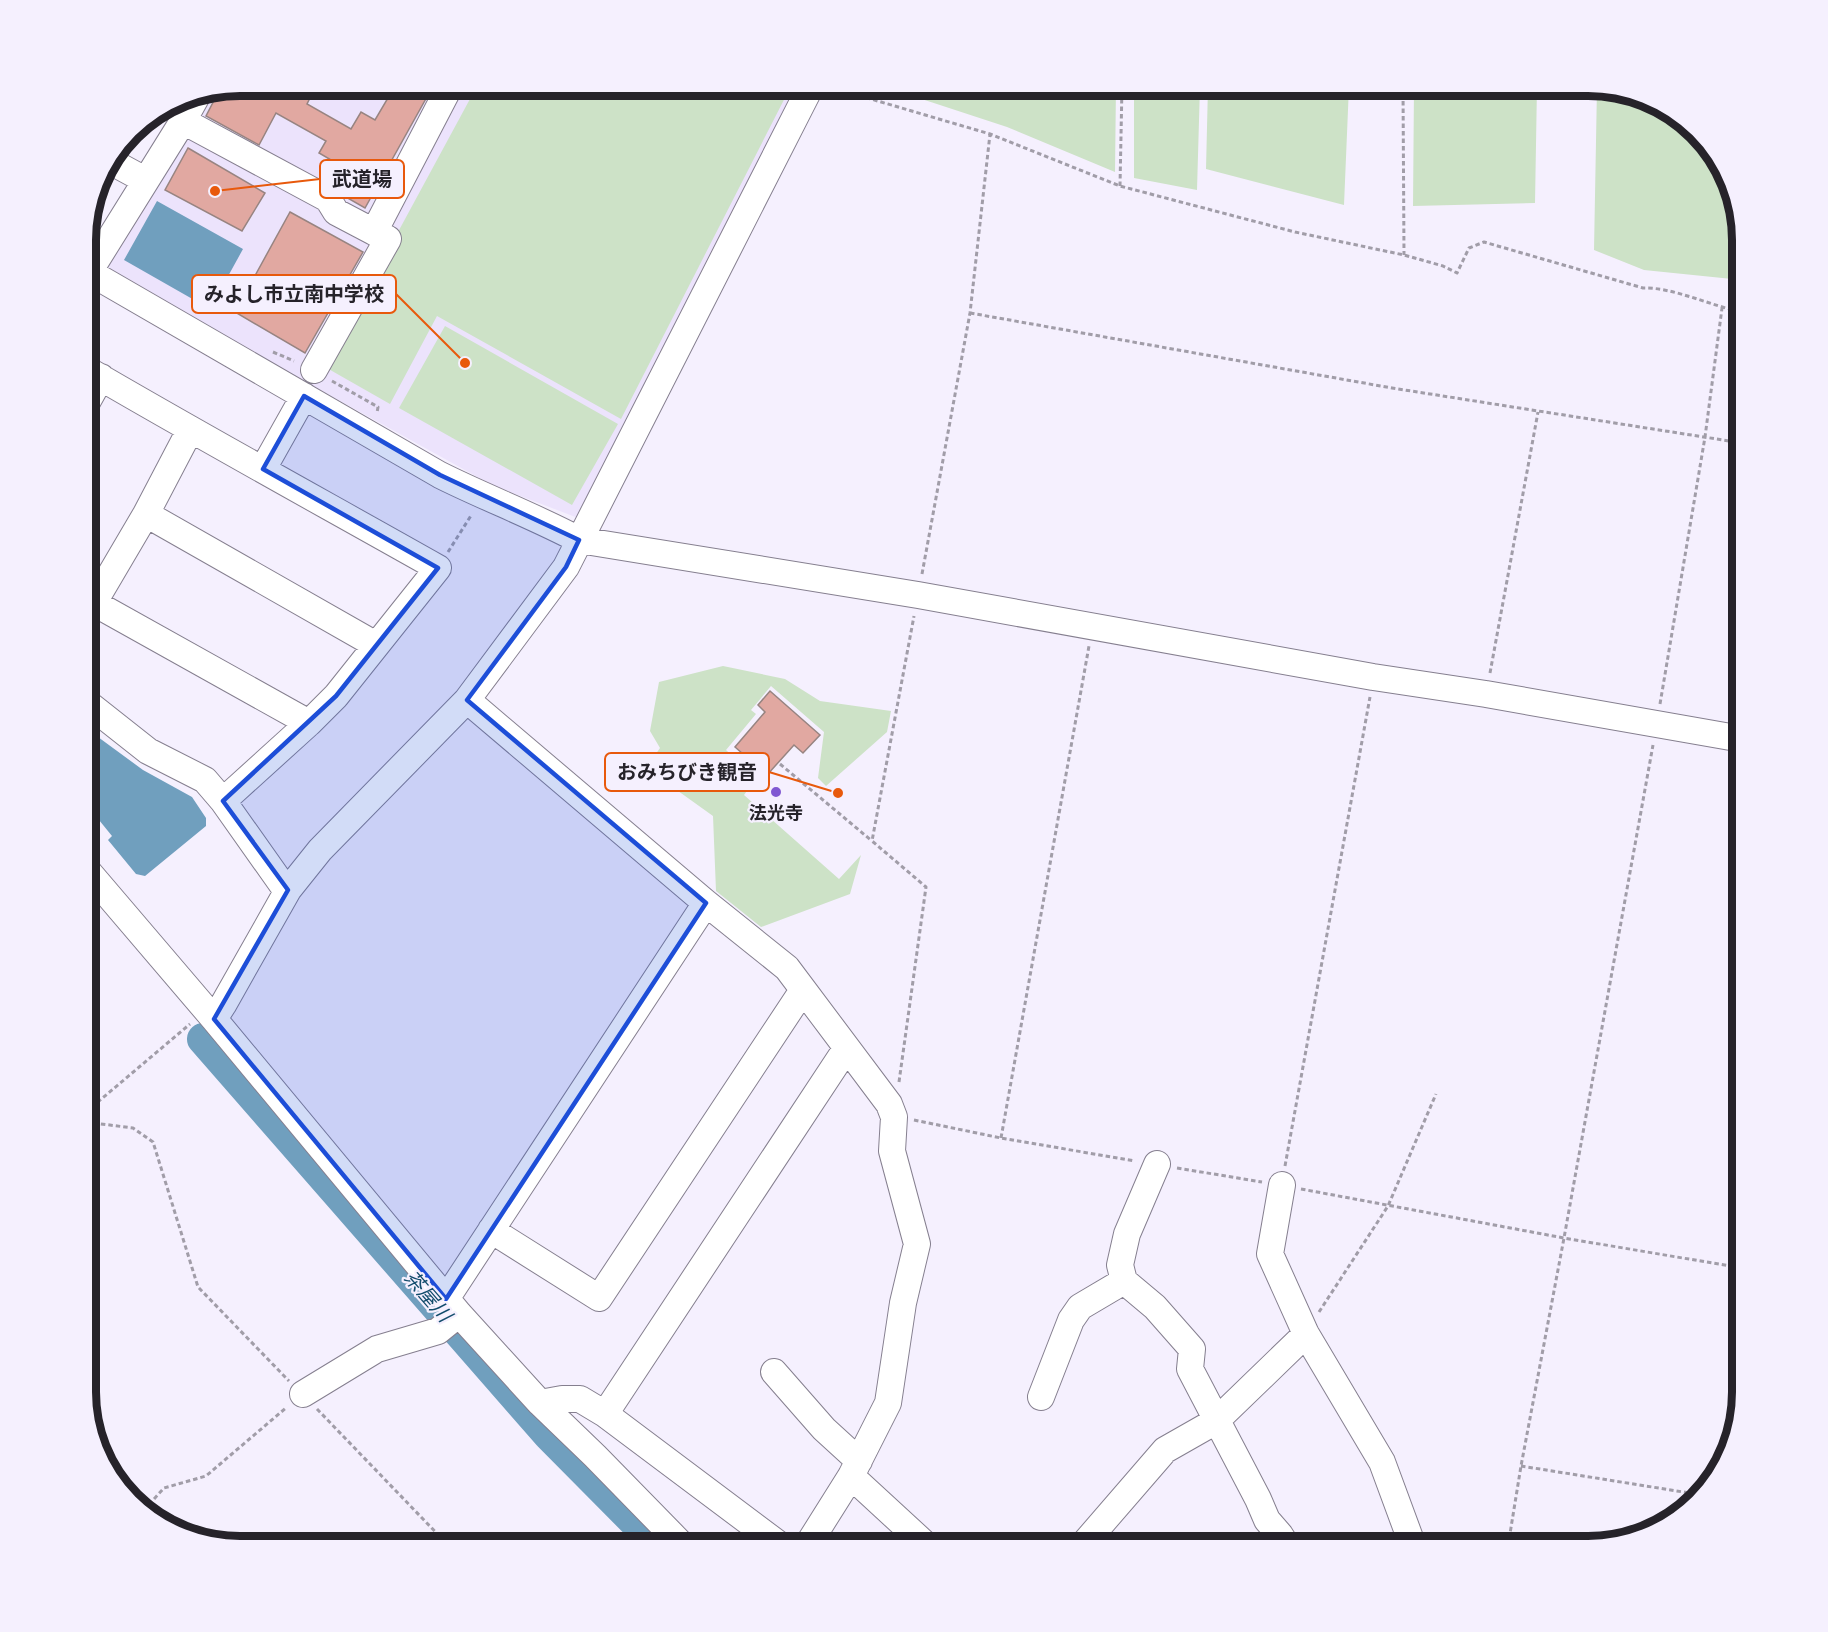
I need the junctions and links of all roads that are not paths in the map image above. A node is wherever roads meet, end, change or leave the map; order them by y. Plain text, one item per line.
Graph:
1 (445, 96) edge
2 (806, 96) edge
3 (189, 106) edge
4 (187, 107) edge
5 (117, 165) edge
6 (145, 180) junction
7 (374, 232) junction
8 (96, 258) edge
9 (96, 277) edge
10 (314, 370) road end
11 (96, 375) edge
12 (304, 396) junction
13 (190, 430) junction
14 (263, 469) junction
15 (146, 514) junction
16 (579, 540) junction
17 (96, 599) edge
18 (96, 612) edge
19 (376, 645) junction
20 (467, 700) junction
21 (96, 710) edge
22 (309, 723) junction
23 (1732, 737) edge
24 (223, 801) junction
25 (96, 881) edge
26 (288, 890) junction
27 (706, 903) junction
28 (803, 990) junction
29 (210, 1015) junction
30 (846, 1049) junction
31 (1157, 1164) road end
32 (1282, 1185) road end
33 (491, 1230) junction
34 (1124, 1281) junction
35 (450, 1315) junction
36 (1306, 1334) junction
37 (774, 1372) dead end
38 (303, 1394) road end
39 (1041, 1397) dead end
40 (540, 1403) junction
41 (605, 1414) junction
42 (1216, 1421) junction
43 (855, 1468) junction
44 (673, 1536) edge
45 (768, 1536) edge
46 (813, 1536) edge
47 (918, 1536) edge
48 (1091, 1536) edge
49 (1281, 1536) edge
50 (1409, 1536) edge

1 - 7 street
2 - 16 street
3 - 7 street
4 - 6 street
5 - 6 street
6 - 8 street
7 - 10 street
9 - 12 street
11 - 13 street
12 - 14 street
12 - 16 street
13 - 14 street
13 - 15 street
14 - 19 street
15 - 17 street
15 - 19 street
16 - 20 street
16 - 23 street
18 - 22 street
19 - 22 street
20 - 26 street
20 - 27 street
21 - 24 street
22 - 24 street
24 - 26 street
25 - 29 street
26 - 29 street
27 - 28 street
27 - 33 street
28 - 30 street
28 - 33 street
29 - 35 street
30 - 41 street
30 - 43 street
31 - 34 street
32 - 36 street
33 - 35 street
34 - 39 street
34 - 42 street
35 - 38 street
35 - 40 street
36 - 42 street
36 - 50 street
37 - 43 street
40 - 41 street
40 - 44 street
41 - 45 street
42 - 48 street
42 - 49 street
43 - 46 street
43 - 47 street

